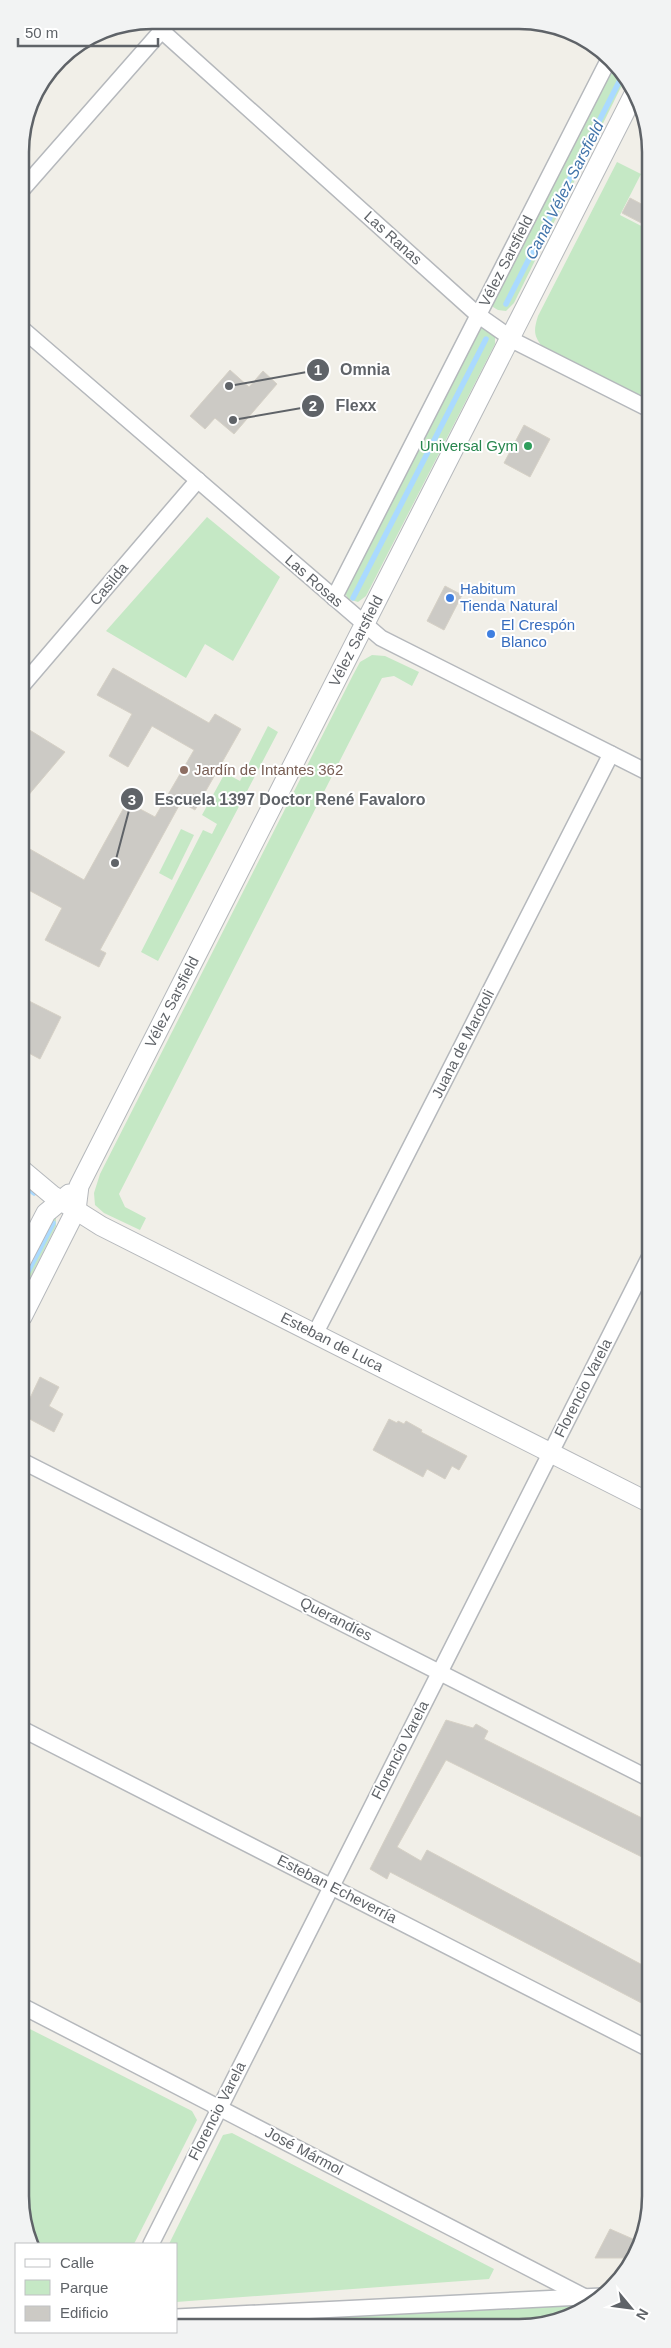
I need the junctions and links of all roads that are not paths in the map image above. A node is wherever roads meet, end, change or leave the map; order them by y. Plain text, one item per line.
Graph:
1 (164, 29) edge
2 (170, 29) edge
3 (606, 65) edge
4 (631, 100) edge
5 (29, 182) edge
6 (478, 315) junction
7 (29, 335) edge
8 (510, 338) junction
9 (642, 405) edge
10 (198, 480) junction
11 (334, 598) junction
12 (364, 625) junction
13 (29, 678) edge
14 (611, 754) junction
15 (642, 770) edge
16 (29, 1175) edge
17 (68, 1206) junction
18 (29, 1247) edge
19 (642, 1272) edge
20 (29, 1300) edge
21 (315, 1334) junction
22 (550, 1453) junction
23 (29, 1465) edge
24 (642, 1499) edge
25 (440, 1671) junction
26 (29, 1733) edge
27 (642, 1775) edge
28 (331, 1886) junction
29 (29, 2010) edge
30 (642, 2045) edge
31 (219, 2106) junction
32 (151, 2243) edge
33 (585, 2297) junction
34 (591, 2297) edge
35 (178, 2317) edge

1 - 5 street
2 - 6 street, Las Ranas
3 - 6 street, Vélez Sarsfield
4 - 8 street, Vélez Sarsfield
6 - 8 street, Las Ranas
6 - 11 street, Vélez Sarsfield
7 - 10 street, Las Rosas
8 - 9 street, Las Ranas
8 - 12 street, Vélez Sarsfield
10 - 11 street, Las Rosas
10 - 13 street, Casilda
11 - 12 street, Las Rosas
12 - 14 street, Las Rosas
12 - 17 street, Vélez Sarsfield
14 - 15 street, Las Rosas
14 - 21 street, Juana de Marotoli
16 - 17 street, Esteban de Luca
17 - 18 street
17 - 20 street, Vélez Sarsfield
17 - 21 street, Esteban de Luca
19 - 22 street, Florencio Varela
21 - 22 street, Esteban de Luca
22 - 24 street, Esteban de Luca
22 - 25 street, Florencio Varela
23 - 25 street, Querandíes
25 - 27 street, Querandíes
25 - 28 street, Florencio Varela
26 - 28 street, Esteban Echeverría
28 - 30 street, Esteban Echeverría
28 - 31 street, Florencio Varela
29 - 31 street, José Mármol
31 - 32 street, Florencio Varela
31 - 33 street, José Mármol
33 - 34 street
33 - 35 street

